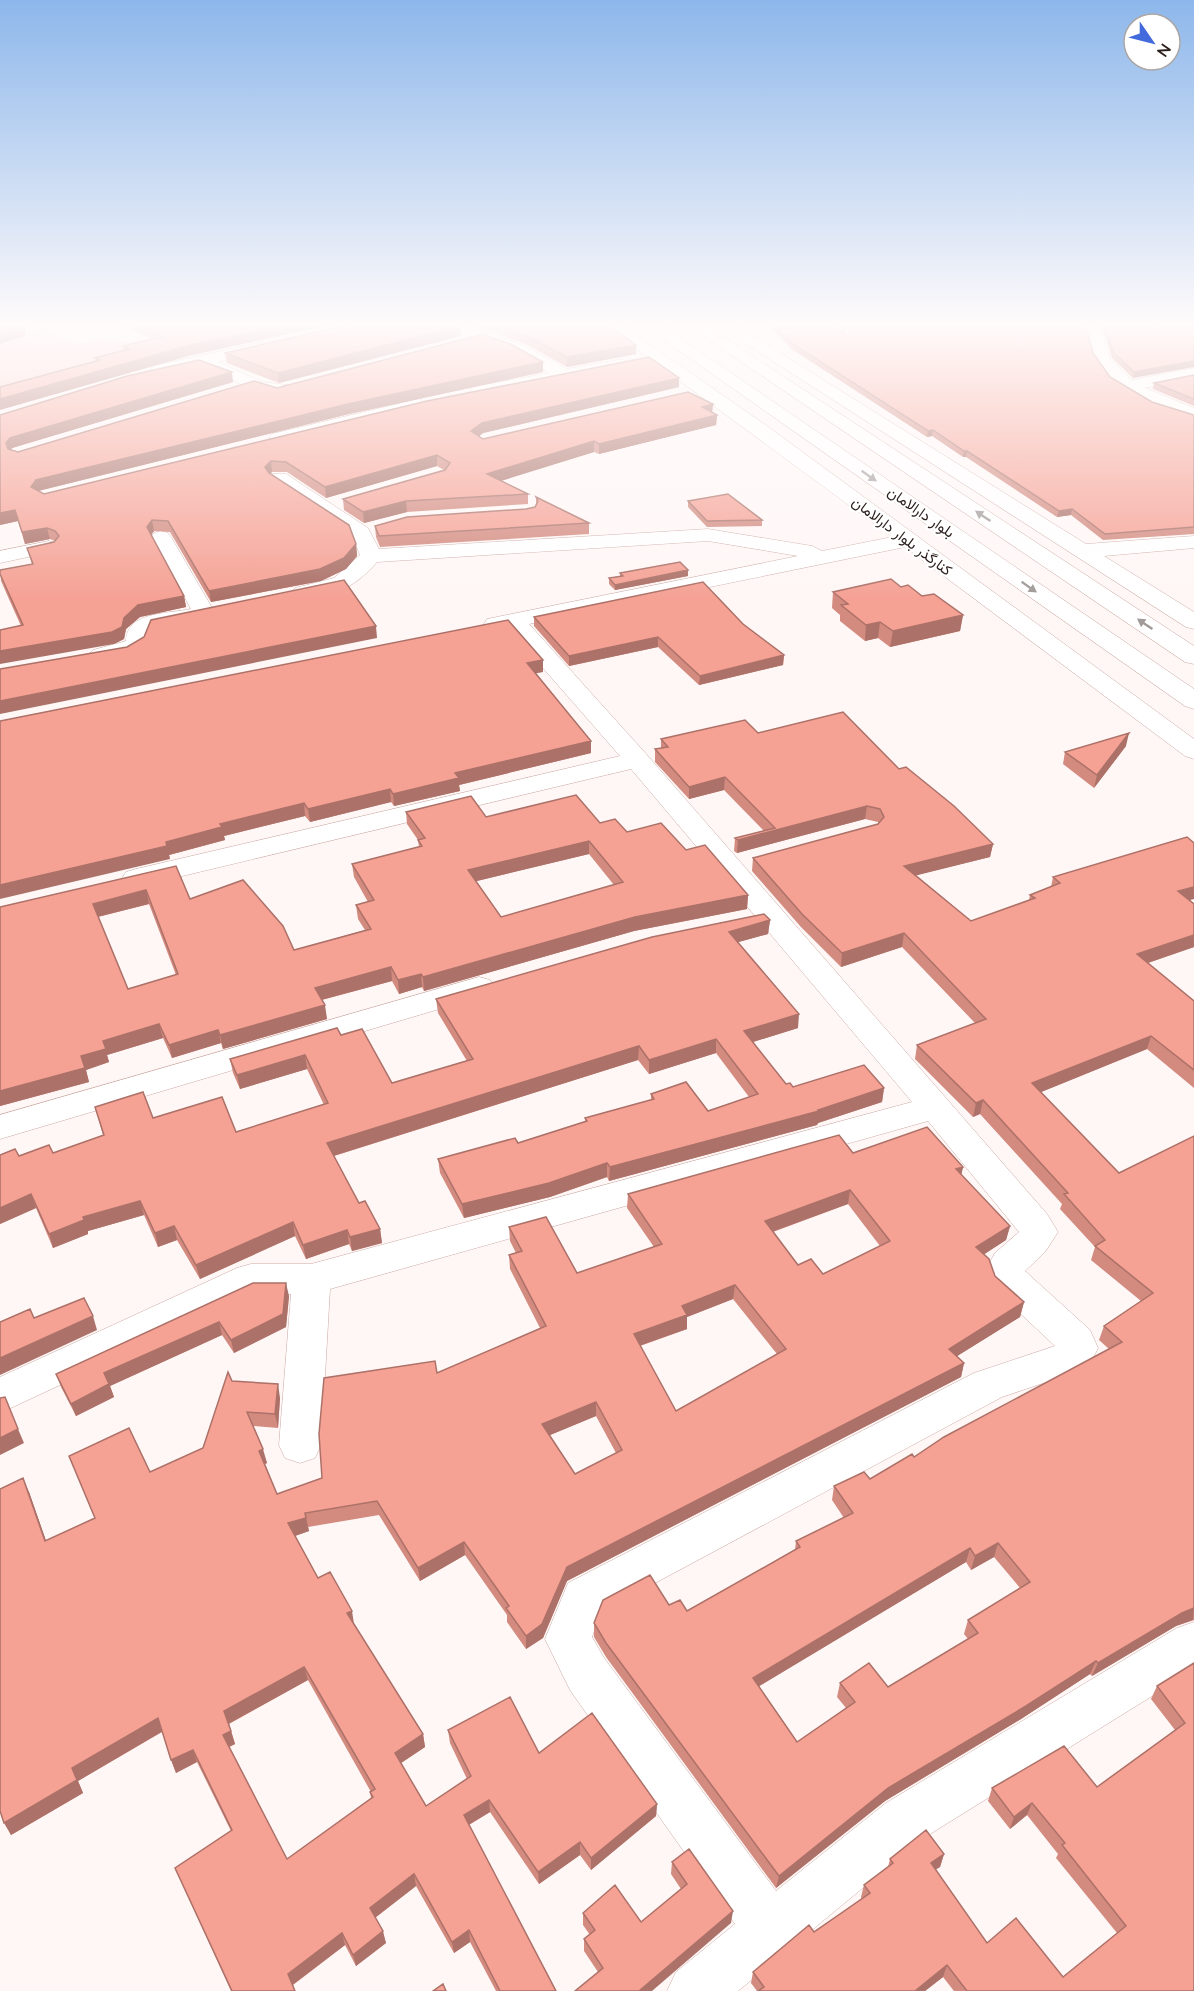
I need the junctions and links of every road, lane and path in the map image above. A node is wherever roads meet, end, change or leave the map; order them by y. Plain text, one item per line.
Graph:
1 (374, 416) edge
2 (740, 416) edge
3 (781, 416) edge
4 (831, 416) edge
5 (868, 416) edge
6 (261, 443) edge
7 (279, 478) edge
8 (347, 501) edge
9 (324, 507) junction
10 (384, 526) edge
11 (362, 532) junction
12 (160, 537) edge
13 (908, 540) junction
14 (1194, 542) edge
15 (49, 547) edge
16 (1082, 551) junction
17 (831, 555) junction
18 (371, 556) junction
19 (0, 557) edge
20 (283, 597) edge
21 (513, 620) junction
22 (1194, 622) edge
23 (478, 627) edge
24 (1194, 657) edge
25 (77, 659) edge
26 (1194, 701) edge
27 (1194, 751) edge
28 (638, 760) junction
29 (116, 883) edge
30 (770, 915) junction
31 (736, 922) edge
32 (508, 979) edge
33 (937, 1107) junction
34 (0, 1127) edge
35 (311, 1279) junction
36 (0, 1396) edge
37 (300, 1445) dead end
38 (1194, 1644) edge
39 (771, 1928) junction
40 (695, 1991) edge

1 - 6 street
2 - 13 street, کنارگذر بلوار دارالامان
3 -> 26 main road, بلوار دارالامان
24 -> 4 main road, بلوار دارالامان
5 - 16 street
7 - 9 street
8 - 9 street
9 - 11 street
10 - 11 street
11 - 18 street
12 - 25 street
13 - 17 street
13 - 27 street, کنارگذر بلوار دارالامان
14 - 16 street
15 - 19 street
16 - 22 street
17 - 18 street
17 - 21 street
18 - 20 street
21 - 23 street
21 - 28 street
28 - 29 street
28 - 30 street
30 - 31 street
30 - 33 street
32 - 34 street
33 - 35 street
33 - 39 street
35 - 36 street
35 - 37 street
38 - 39 street
39 - 40 street

